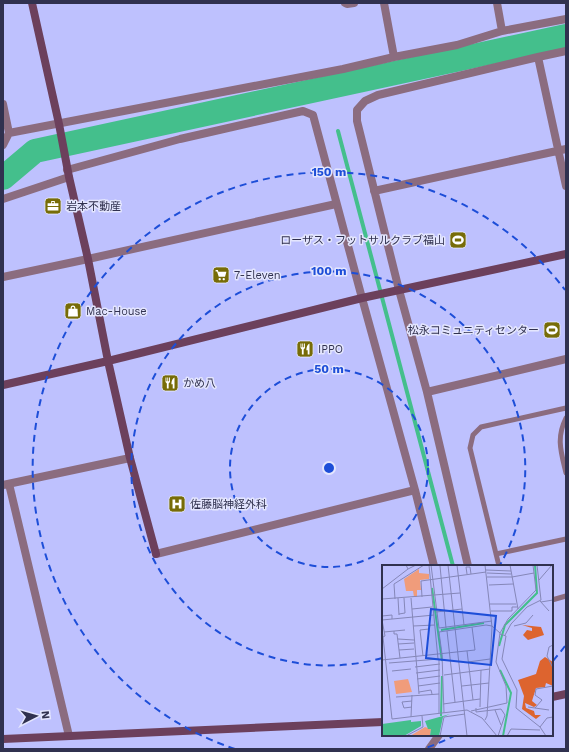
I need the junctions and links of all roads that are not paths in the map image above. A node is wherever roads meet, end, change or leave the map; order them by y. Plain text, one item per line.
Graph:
1 (32, 3) edge
2 (345, 3) edge
3 (354, 3) edge
4 (384, 3) edge
5 (497, 3) edge
6 (566, 19) edge
7 (502, 31) junction
8 (566, 51) edge
9 (538, 56) junction
10 (394, 57) junction
11 (3, 104) edge
12 (59, 124) junction
13 (9, 133) junction
14 (3, 145) edge
15 (562, 150) edge
16 (67, 170) junction
17 (566, 186) edge
18 (374, 191) junction
19 (3, 199) edge
20 (336, 204) junction
21 (566, 254) edge
22 (88, 259) junction
23 (3, 277) edge
24 (399, 290) junction
25 (365, 297) junction
26 (566, 359) edge
27 (108, 361) junction
28 (3, 385) edge
29 (427, 392) junction
30 (566, 408) edge
31 (566, 418) edge
32 (130, 458) junction
33 (566, 473) edge
34 (6, 485) edge
35 (415, 490) junction
36 (566, 539) edge
37 (496, 554) junction
38 (434, 565) edge
39 (468, 565) edge
40 (499, 565) edge
41 (566, 596) edge
42 (553, 600) edge
43 (566, 694) edge
44 (553, 697) edge
45 (382, 722) edge
46 (69, 736) junction
47 (438, 736) edge
48 (3, 739) edge
49 (429, 749) edge

1 - 12 street
2 - 3 street
4 - 10 street
5 - 7 street
6 - 7 street
7 - 10 street
8 - 9 street
9 - 15 street
9 - 18 street
10 - 12 street
11 - 13 street
12 - 13 street
12 - 16 street
13 - 14 street
15 - 17 street
15 - 18 street
16 - 19 street
16 - 20 street
16 - 22 street
18 - 24 street
20 - 22 street
20 - 25 street
21 - 24 street
22 - 23 street
22 - 27 street
24 - 25 street
24 - 29 street
25 - 27 street
25 - 35 street
26 - 29 street
27 - 28 street
27 - 32 street
29 - 39 street
30 - 37 lane
31 - 33 lane
32 - 34 street
32 - 35 street
34 - 46 street
35 - 38 street
36 - 37 lane
37 - 40 lane
41 - 42 lane
43 - 44 street
45 - 46 street
46 - 48 street
47 - 49 street

